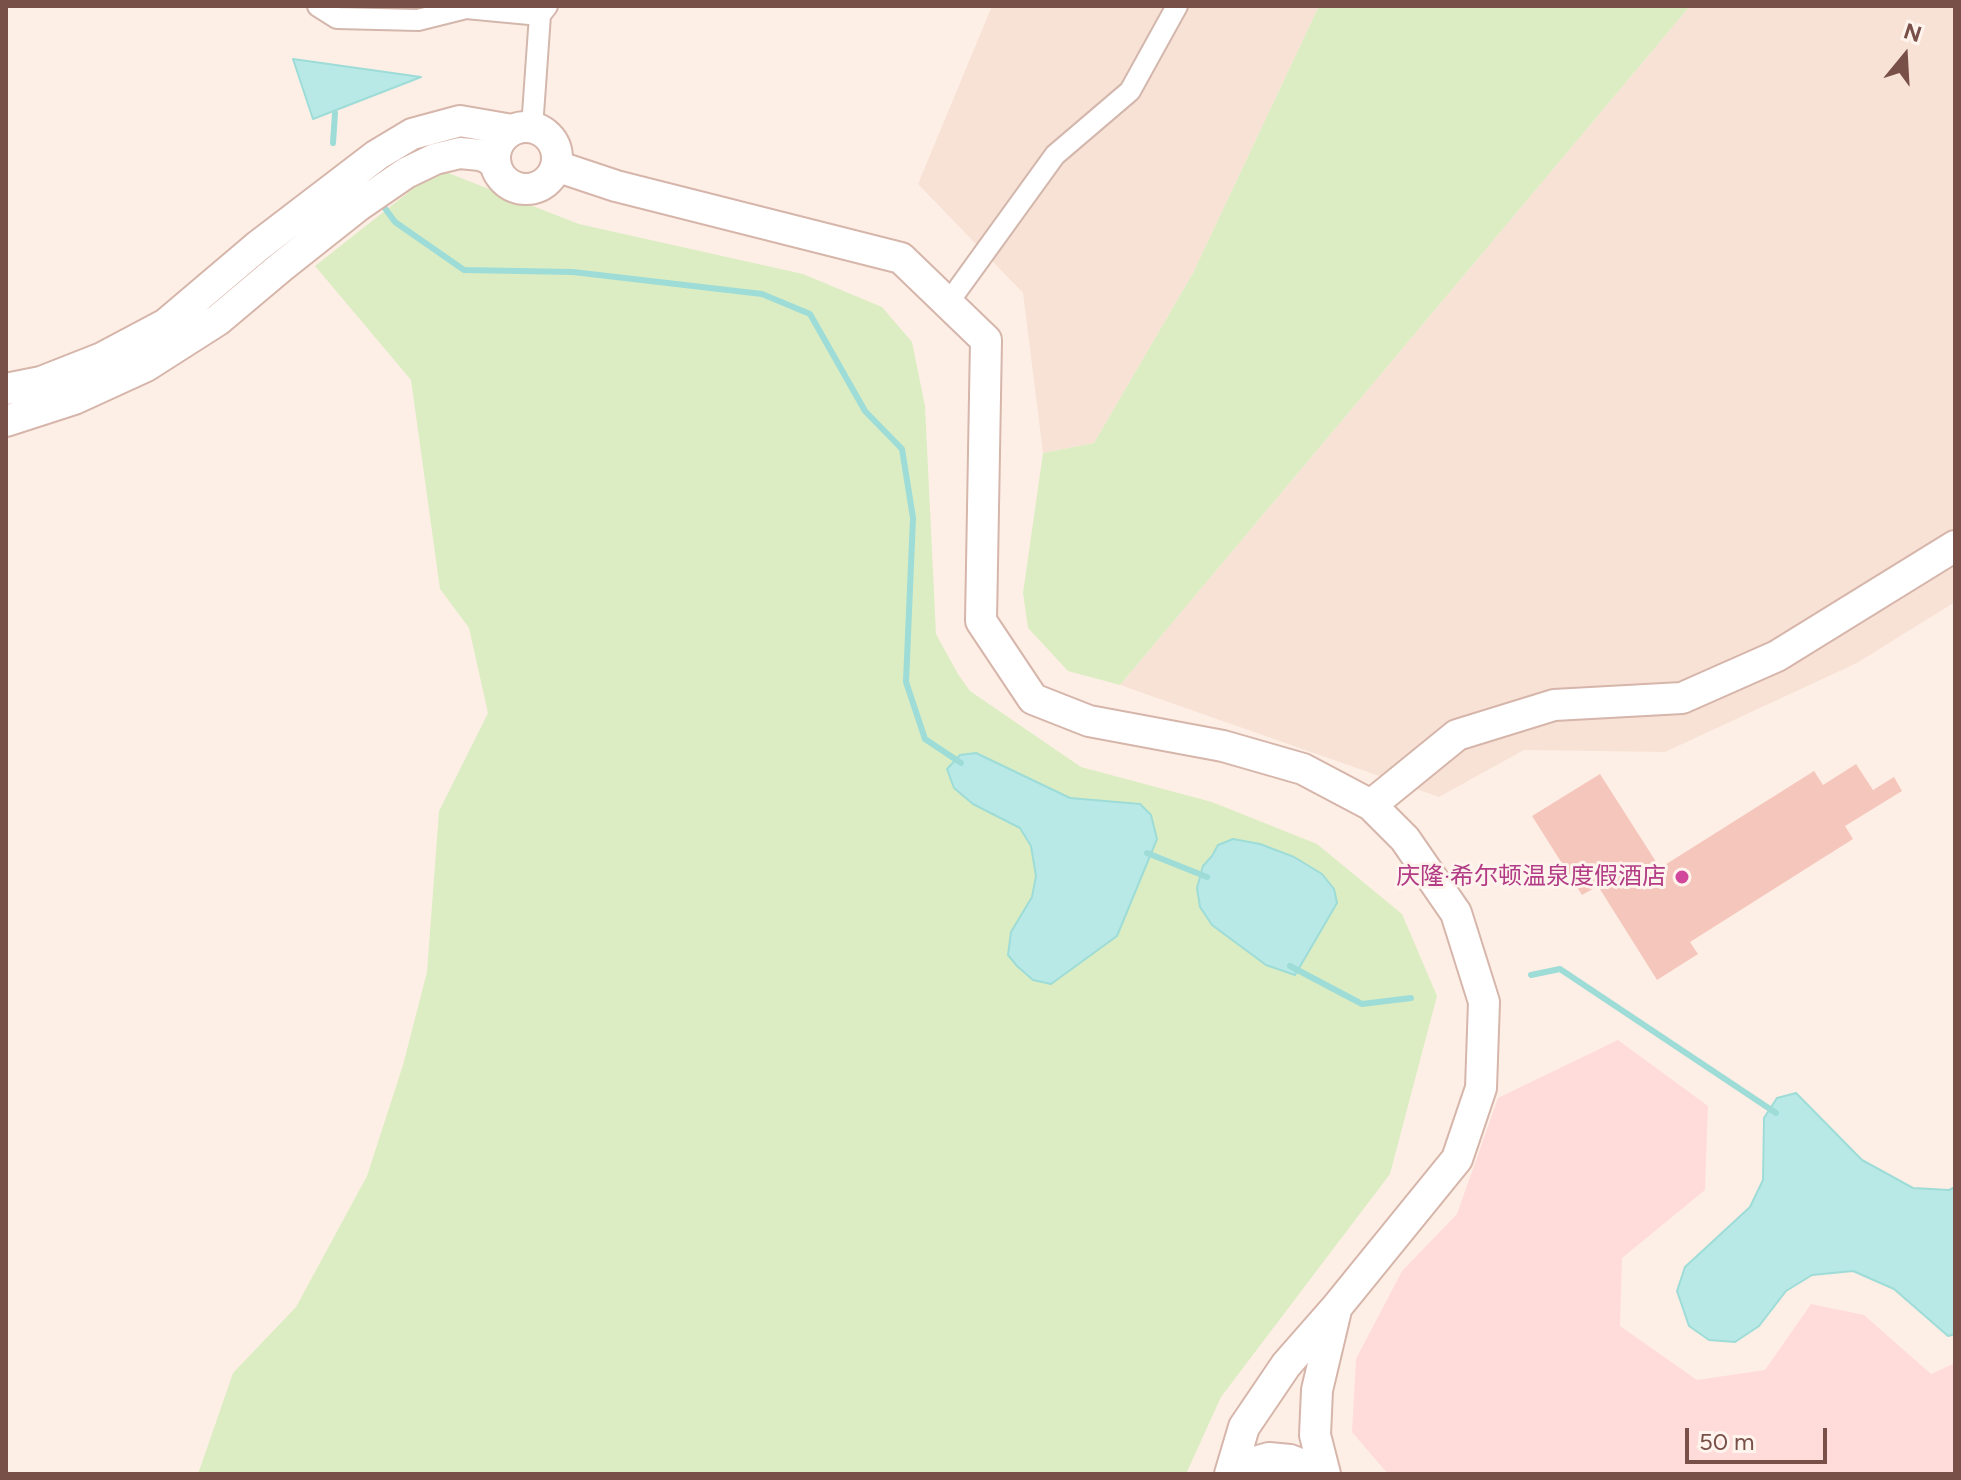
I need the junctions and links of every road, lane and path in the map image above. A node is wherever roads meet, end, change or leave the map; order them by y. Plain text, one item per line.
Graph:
1 (318, 6) edge
2 (1177, 6) edge
3 (543, 10) edge
4 (522, 129) junction
5 (496, 165) junction
6 (556, 166) junction
7 (948, 303) junction
8 (6, 389) edge
9 (6, 421) edge
10 (1955, 546) edge
11 (1371, 805) junction
12 (1336, 1308) junction
13 (1231, 1474) edge
14 (1317, 1474) edge
15 (1325, 1474) edge

1 - 3 street
2 - 7 street
3 - 4 street
4 - 5 street
4 - 6 street
4 - 8 street
5 - 6 street
5 - 9 street
6 - 7 street
7 - 11 street
10 - 11 street
11 - 12 street
12 - 13 street
12 - 15 street
13 - 14 street

